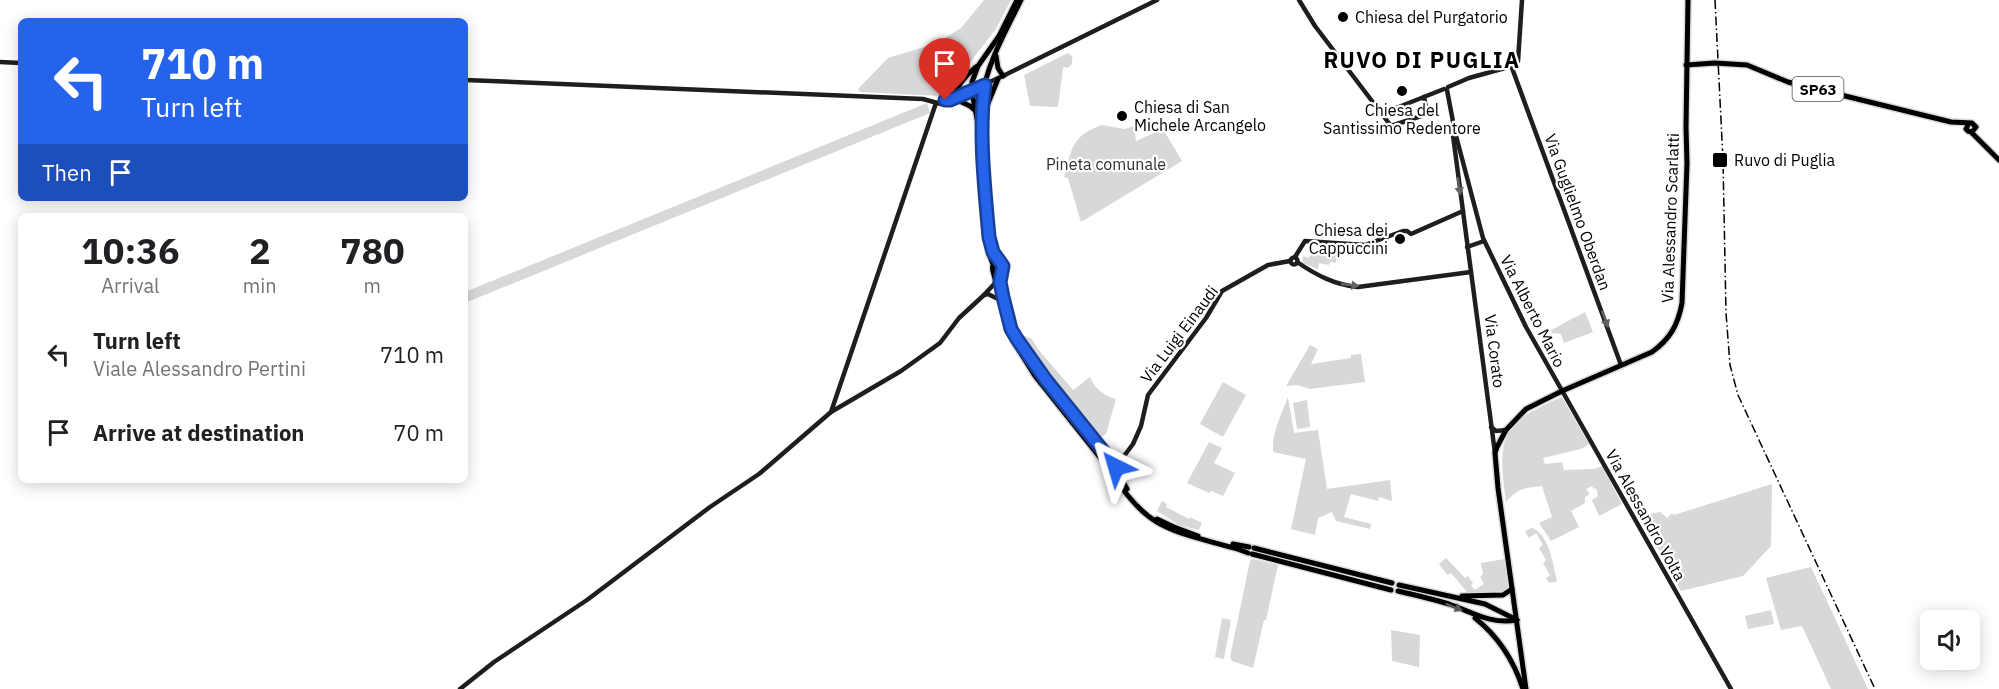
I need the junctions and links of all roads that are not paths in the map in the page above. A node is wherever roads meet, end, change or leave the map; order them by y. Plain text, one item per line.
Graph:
1 (1019, 0) edge
2 (1157, 0) edge
3 (1522, 0) edge
4 (1688, 0) edge
5 (1301, 2) edge
6 (995, 54) junction
7 (0, 62) edge
8 (18, 63) edge
9 (1686, 65) junction
10 (978, 66) junction
11 (1514, 67) junction
12 (1001, 78) junction
13 (468, 80) edge
14 (985, 85) junction
15 (1446, 89) junction
16 (972, 90) junction
17 (1424, 97) junction
18 (952, 99) junction
19 (937, 103) junction
20 (980, 113) junction
21 (1382, 114) junction
22 (1951, 122) junction
23 (1971, 131) junction
24 (1456, 142) junction
25 (1999, 160) edge
26 (1463, 210) junction
27 (1484, 241) junction
28 (1467, 250) junction
29 (1294, 260) junction
30 (1000, 262) junction
31 (993, 268) junction
32 (1001, 272) junction
33 (1471, 272) junction
34 (996, 282) junction
35 (984, 295) junction
36 (1000, 300) junction
37 (1621, 365) junction
38 (1562, 391) junction
39 (831, 412) junction
40 (1491, 427) junction
41 (1506, 430) junction
42 (1495, 453) junction
43 (1123, 456) junction
44 (1109, 463) junction
45 (1114, 469) junction
46 (1395, 587) junction
47 (1512, 589) junction
48 (1450, 596) junction
49 (1472, 615) junction
50 (1517, 620) junction
51 (460, 689) edge
52 (1525, 689) edge
53 (1731, 689) edge

1 - 6 main road
1 - 10 main road
2 - 12 main road
3 - 11 main road
4 - 9 main road, Via Alessandro Scarlatti
5 - 21 main road
6 - 12 main road
6 - 14 main road
7 - 8 main road
9 - 22 main road, SP63
9 - 37 main road, Via Alessandro Scarlatti
10 - 16 main road
10 - 18 main road
11 - 15 main road
11 -> 37 main road, Via Guglielmo Oberdan
12 - 14 main road
12 - 20 main road
13 - 19 main road
14 - 16 main road
14 - 20 main road
15 - 17 main road
15 - 24 main road
16 - 18 main road
16 - 20 main road
17 - 21 main road
17 - 21 main road
18 - 19 main road
18 - 20 main road
19 - 39 main road
20 - 30 main road
20 - 31 main road
22 - 23 main road, SP63
22 - 23 main road, SP63
23 - 25 main road, SP63
24 -> 26 main road, Via Corato
24 - 27 main road, Via Alberto Mario
26 - 28 main road, Via Corato
26 - 29 main road
27 - 28 main road
27 - 38 main road, Via Alberto Mario
28 - 33 main road, Via Corato
29 -> 33 main road
29 - 43 main road, Via Luigi Einaudi
30 - 31 main road
30 - 32 main road
31 - 32 main road
31 - 34 main road
32 - 44 main road
33 - 40 main road, Via Corato
34 - 35 main road
34 - 36 main road
35 - 36 main road
35 - 39 main road
36 - 44 main road
37 - 38 main road, Via Alessandro Scarlatti
38 - 41 main road, Via Alessandro Scarlatti
38 - 53 main road, Via Alessandro Volta
39 - 51 main road
40 - 41 main road
40 - 42 main road, Via Corato
41 - 42 main road, Via Alessandro Scarlatti
42 - 47 main road
43 - 44 main road
43 - 45 main road, Via Luigi Einaudi
44 - 45 main road
45 - 46 main road
46 - 48 main road
46 -> 49 main road
47 - 48 main road
47 - 50 main road
48 - 50 main road
49 - 50 main road
49 - 52 main road
50 - 52 main road

